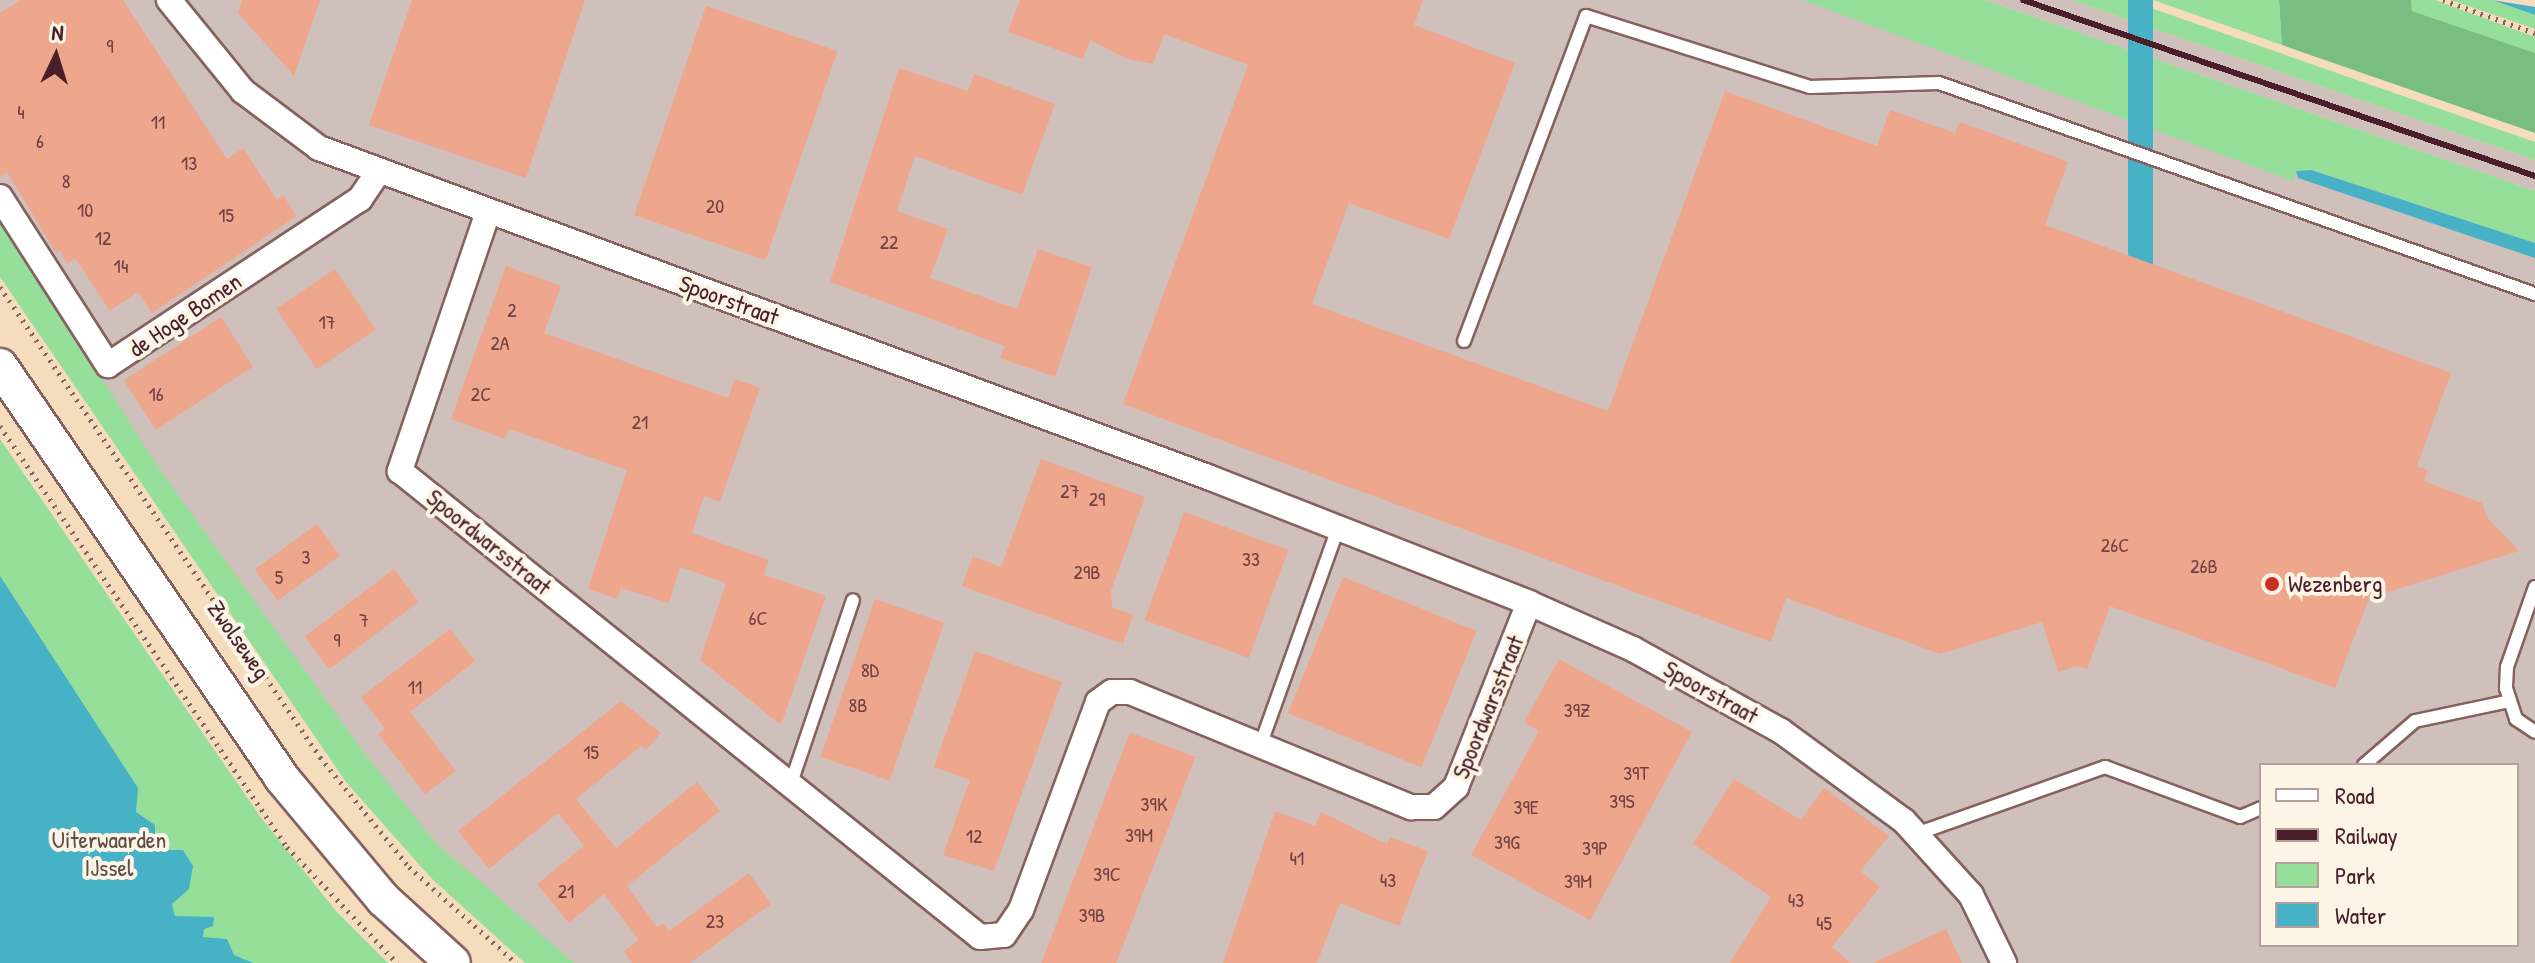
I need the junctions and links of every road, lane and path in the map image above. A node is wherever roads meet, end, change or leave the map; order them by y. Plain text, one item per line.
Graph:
1 (169, 0) edge
2 (2443, 0) edge
3 (2535, 33) edge
4 (378, 172) junction
5 (0, 197) edge
6 (488, 212) junction
7 (0, 287) edge
8 (2535, 294) edge
9 (1464, 341) dead end
10 (0, 366) edge
11 (1338, 528) junction
12 (2535, 587) edge
13 (853, 600) dead end
14 (1529, 603) junction
15 (2510, 701) junction
16 (2535, 732) edge
17 (1260, 746) junction
18 (2366, 763) edge
19 (790, 786) junction
20 (2259, 809) edge
21 (1916, 834) junction
22 (453, 963) edge
23 (516, 963) edge
24 (2004, 963) edge

1 - 4 street, Spoorstraat
2 - 3 path
4 - 5 street, de Hoge Bomen
4 - 6 street, Spoorstraat
6 - 11 street, Spoorstraat
6 - 19 street, Spoordwarsstraat
7 - 23 path, Zwolseweg
8 - 9 lane
10 - 22 main road, Zwolseweg
11 - 14 street, Spoorstraat
11 - 17 lane
12 - 15 lane
13 - 19 lane
14 - 17 street, Spoordwarsstraat
14 - 21 street, Spoorstraat
15 - 16 lane
15 - 18 lane
17 - 19 street, Spoordwarsstraat
20 - 21 lane
21 - 24 street, Spoorstraat

